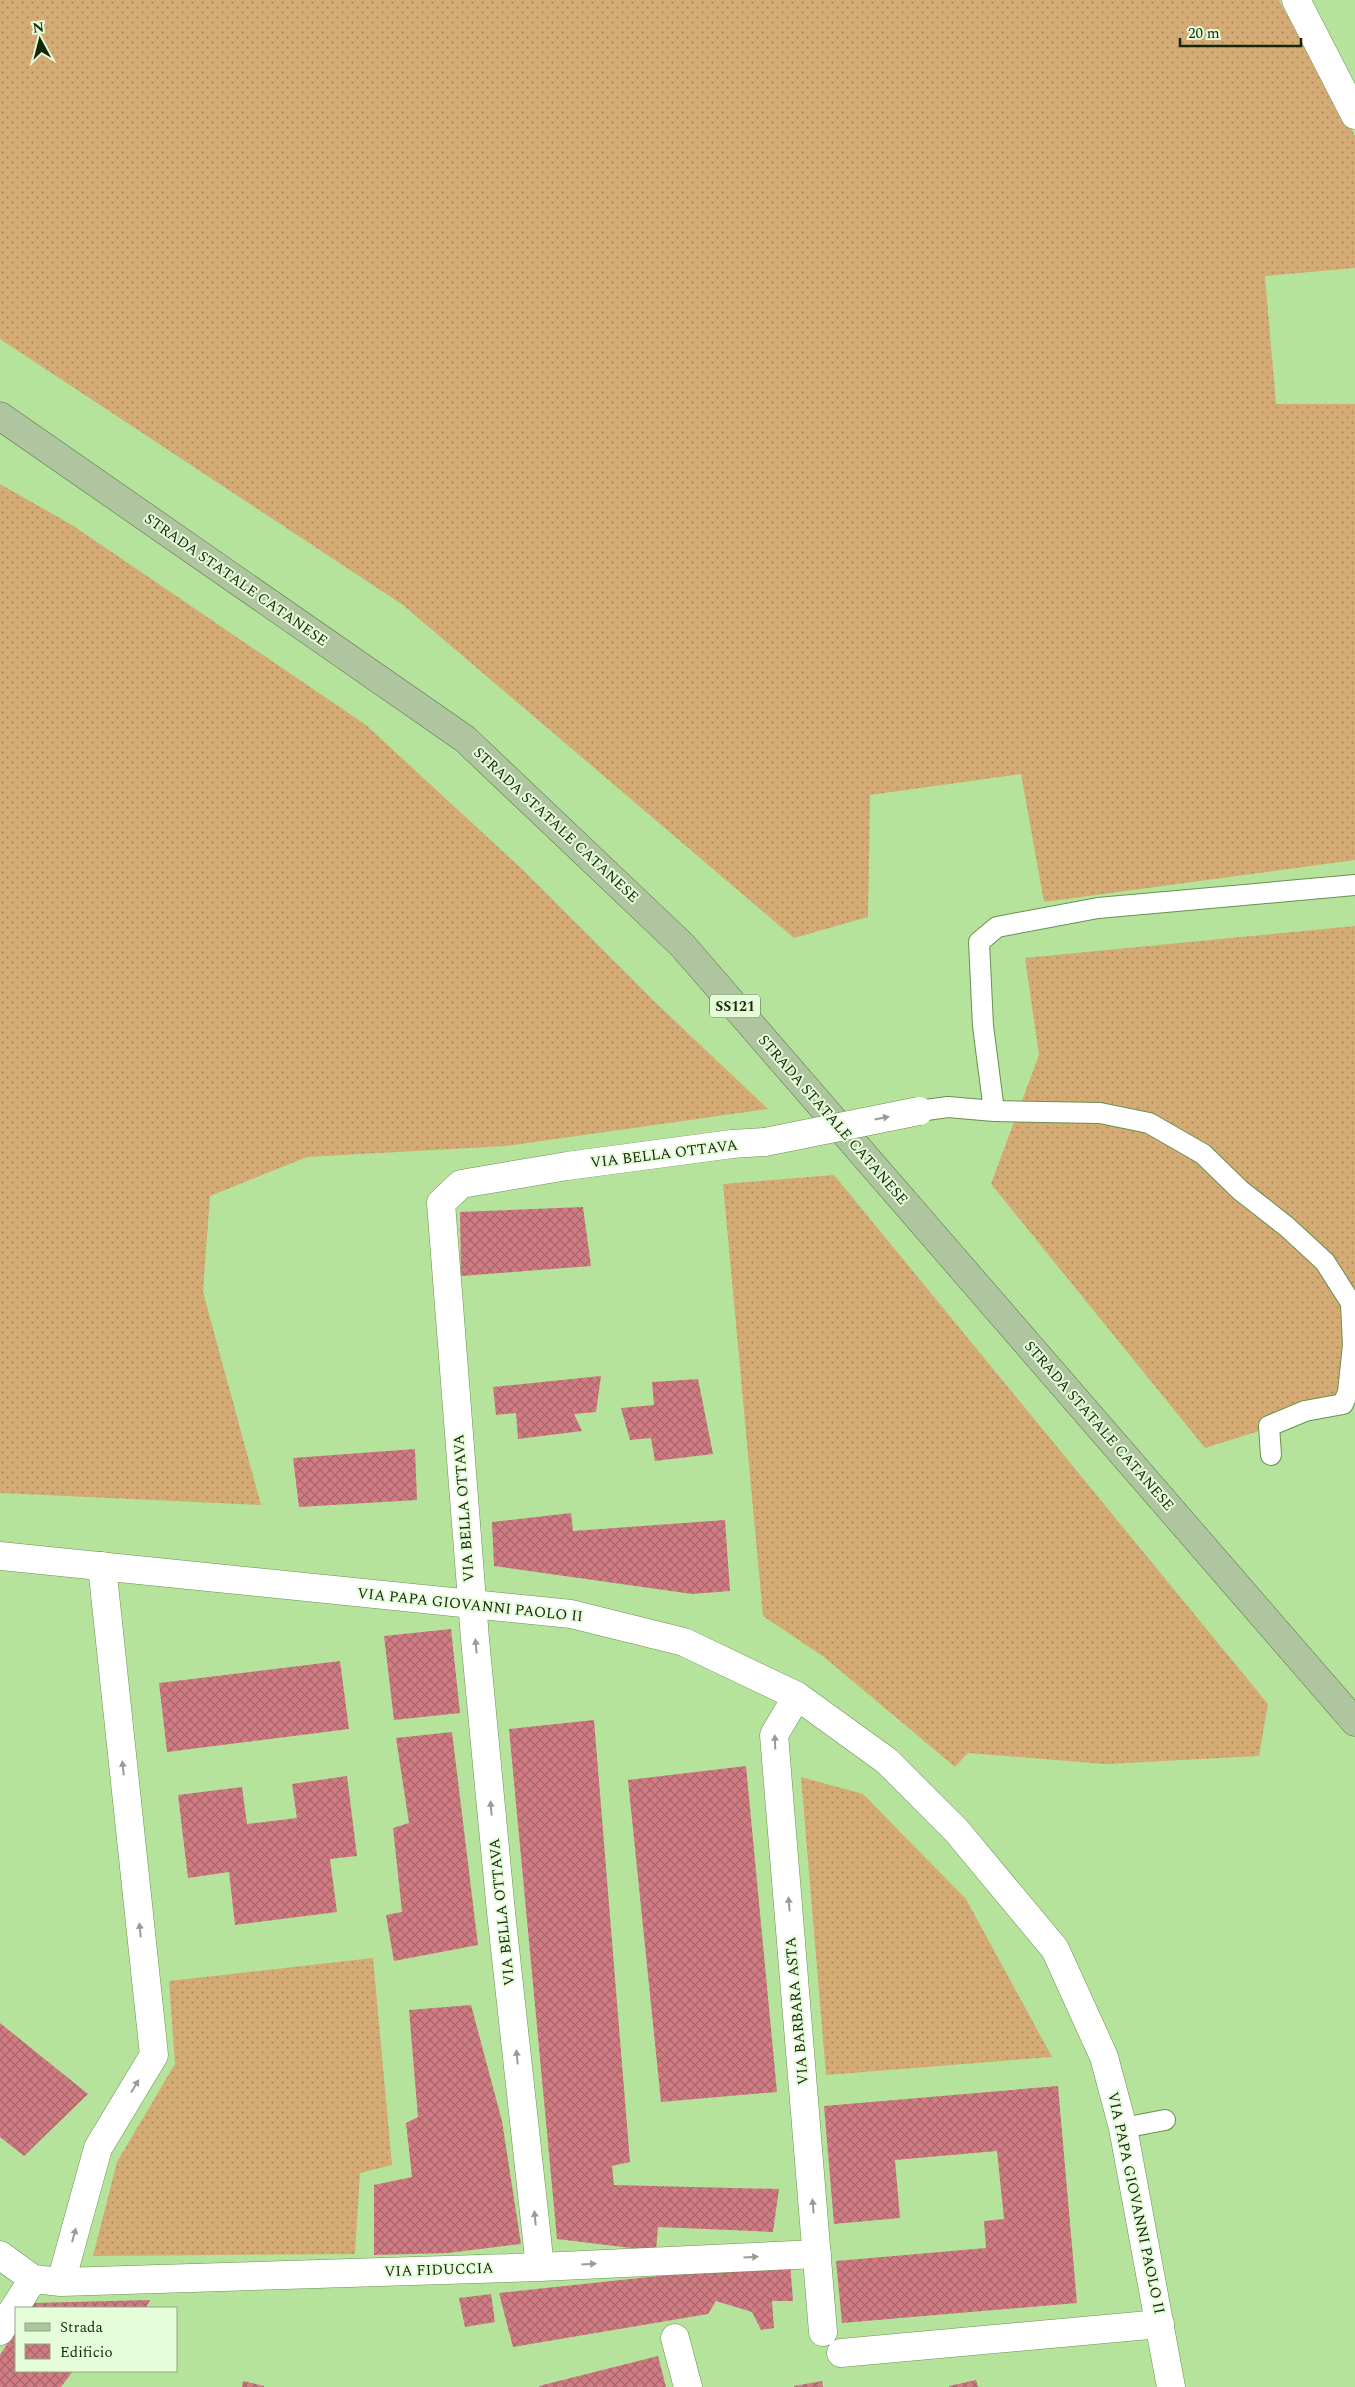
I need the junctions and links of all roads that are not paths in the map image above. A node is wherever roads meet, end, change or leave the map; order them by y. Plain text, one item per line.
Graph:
1 (1296, 0) edge
2 (1354, 113) edge
3 (0, 416) edge
4 (1355, 885) edge
5 (919, 1111) joint
6 (994, 1111) junction
7 (1271, 1455) dead end
8 (0, 1556) edge
9 (102, 1566) junction
10 (472, 1603) junction
11 (797, 1696) junction
12 (1355, 1722) edge
13 (1165, 2120) dead end
14 (1123, 2128) junction
15 (817, 2254) junction
16 (0, 2255) edge
17 (540, 2266) junction
18 (33, 2279) junction
19 (61, 2282) junction
20 (15, 2307) edge
21 (15, 2307) edge
22 (1160, 2324) junction
23 (0, 2331) edge
24 (823, 2332) dead end
25 (674, 2338) dead end
26 (842, 2353) dead end
27 (688, 2387) edge
28 (1171, 2387) edge

1 - 2 street
3 - 12 main road, STRADA STATALE CATANESE / SS121
4 - 6 lane
5 - 6 lane
10 -> 5 street, VIA BELLA OTTAVA, bridge
6 - 7 lane
8 - 9 street, VIA PAPA GIOVANNI PAOLO II
9 - 10 street, VIA PAPA GIOVANNI PAOLO II
19 -> 9 street
10 - 11 street, VIA PAPA GIOVANNI PAOLO II
17 -> 10 street, VIA BELLA OTTAVA
11 - 14 street, VIA PAPA GIOVANNI PAOLO II
15 -> 11 street, VIA BARBARA ASTA
13 - 14 lane
14 - 22 street, VIA PAPA GIOVANNI PAOLO II
17 -> 15 street, VIA FIDUCCIA
15 - 24 street, VIA BARBARA ASTA
16 - 18 street
17 - 19 street, VIA FIDUCCIA
18 - 19 street, VIA FIDUCCIA
18 - 21 street
20 - 23 street
22 - 26 street
22 - 28 street, VIA PAPA GIOVANNI PAOLO II
25 - 27 street

